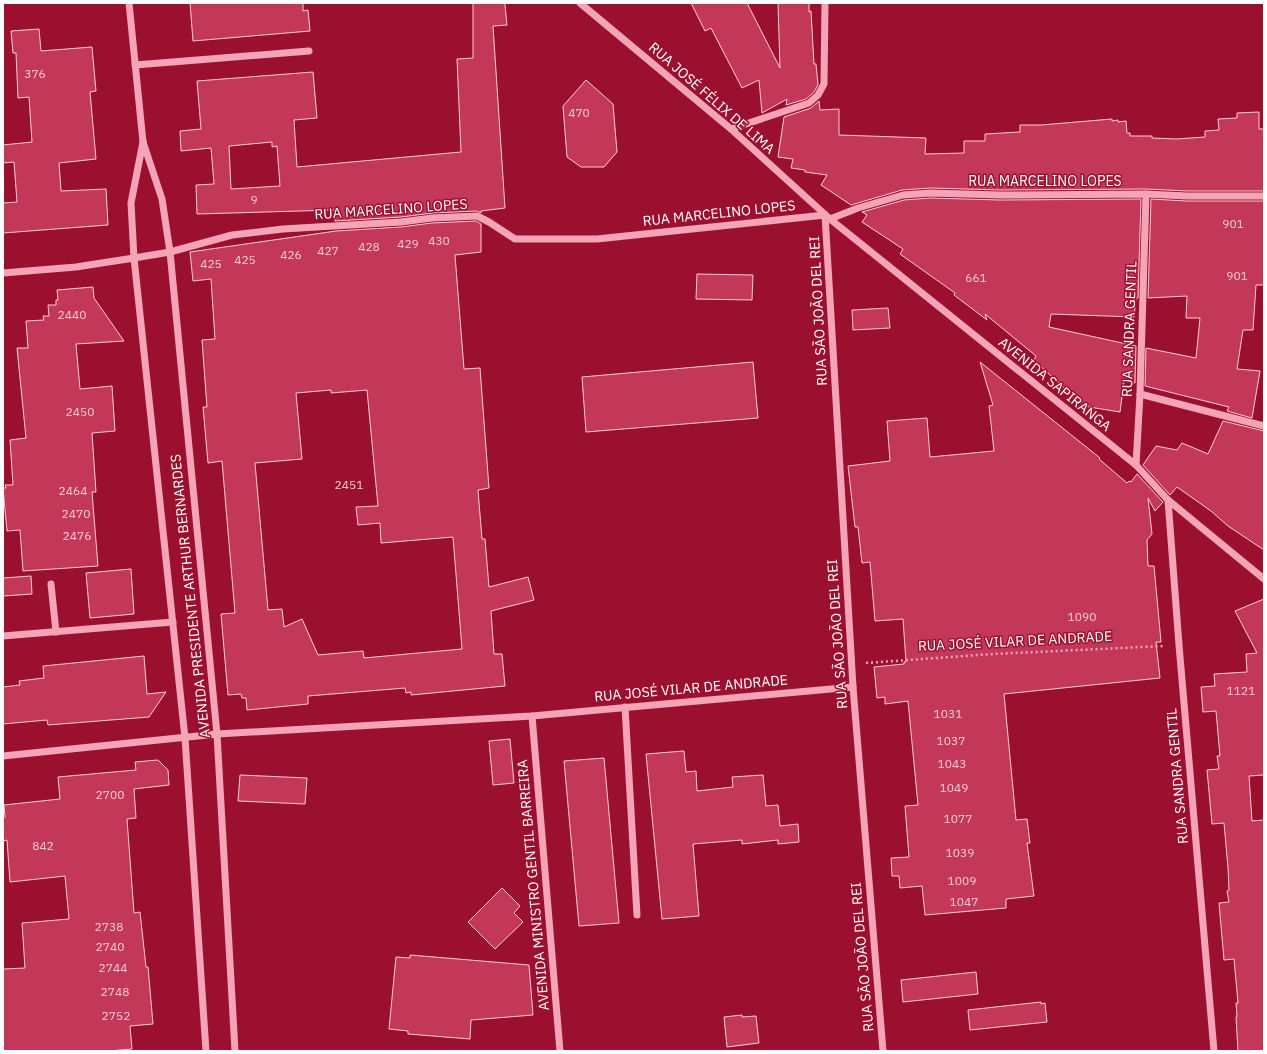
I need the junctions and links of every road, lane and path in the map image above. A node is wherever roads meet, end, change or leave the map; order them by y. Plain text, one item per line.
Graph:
1 (129, 3) edge
2 (580, 3) edge
3 (825, 3) edge
4 (309, 51) dead end
5 (135, 65) junction
6 (731, 129) junction
7 (143, 142) junction
8 (1146, 194) junction
9 (1264, 196) edge
10 (828, 217) junction
11 (170, 252) junction
12 (134, 258) junction
13 (3, 273) edge
14 (1140, 394) junction
15 (1264, 426) edge
16 (1136, 465) junction
17 (1168, 500) junction
18 (1264, 579) edge
19 (51, 584) dead end
20 (173, 622) junction
21 (56, 632) junction
22 (3, 636) edge
23 (1179, 645) junction
24 (851, 664) junction
25 (852, 687) junction
26 (626, 707) junction
27 (532, 716) junction
28 (217, 734) junction
29 (185, 738) junction
30 (3, 756) edge
31 (637, 915) dead end
32 (206, 1051) edge
33 (235, 1051) edge
34 (560, 1051) edge
35 (883, 1051) edge
36 (1214, 1051) edge

1 - 5 street, AVENIDA PRESIDENTE ARTHUR BERNARDES
2 - 6 street, RUA JOSÉ FÉLIX DE LIMA
3 - 6 street
4 - 5 street
5 - 7 street, AVENIDA PRESIDENTE ARTHUR BERNARDES
6 - 10 street, RUA JOSÉ FÉLIX DE LIMA
7 - 11 street, AVENIDA PRESIDENTE ARTHUR BERNARDES
7 - 12 street, AVENIDA PRESIDENTE ARTHUR BERNARDES
8 - 9 street, RUA MARCELINO LOPES
8 - 10 street, RUA MARCELINO LOPES
8 - 14 street, RUA SANDRA GENTIL
10 - 11 street, RUA MARCELINO LOPES
10 - 16 street, AVENIDA SAPIRANGA
10 - 24 street, RUA SÃO JOÃO DEL REI
11 - 12 street, RUA MARCELINO LOPES
11 - 28 street, AVENIDA PRESIDENTE ARTHUR BERNARDES
12 - 13 street, RUA MARCELINO LOPES
12 - 20 street, AVENIDA PRESIDENTE ARTHUR BERNARDES
14 - 15 street
14 - 16 street, RUA SANDRA GENTIL
16 - 17 street, AVENIDA SAPIRANGA
17 - 18 street, AVENIDA SAPIRANGA
17 - 23 street, RUA SANDRA GENTIL
19 - 21 street
20 - 21 street
20 - 29 street, AVENIDA PRESIDENTE ARTHUR BERNARDES
21 - 22 street
23 - 24 path, RUA JOSÉ VILAR DE ANDRADE
23 - 36 street, RUA SANDRA GENTIL
24 - 25 street, RUA SÃO JOÃO DEL REI
25 - 26 street, RUA JOSÉ VILAR DE ANDRADE
25 - 35 street, RUA SÃO JOÃO DEL REI
26 - 27 street, RUA JOSÉ VILAR DE ANDRADE
26 - 31 street
27 - 28 street, RUA JOSÉ VILAR DE ANDRADE
27 - 34 street, AVENIDA MINISTRO GENTIL BARREIRA
28 - 29 street
28 - 33 street, AVENIDA PRESIDENTE ARTHUR BERNARDES
29 - 30 street
29 - 32 street, AVENIDA PRESIDENTE ARTHUR BERNARDES

